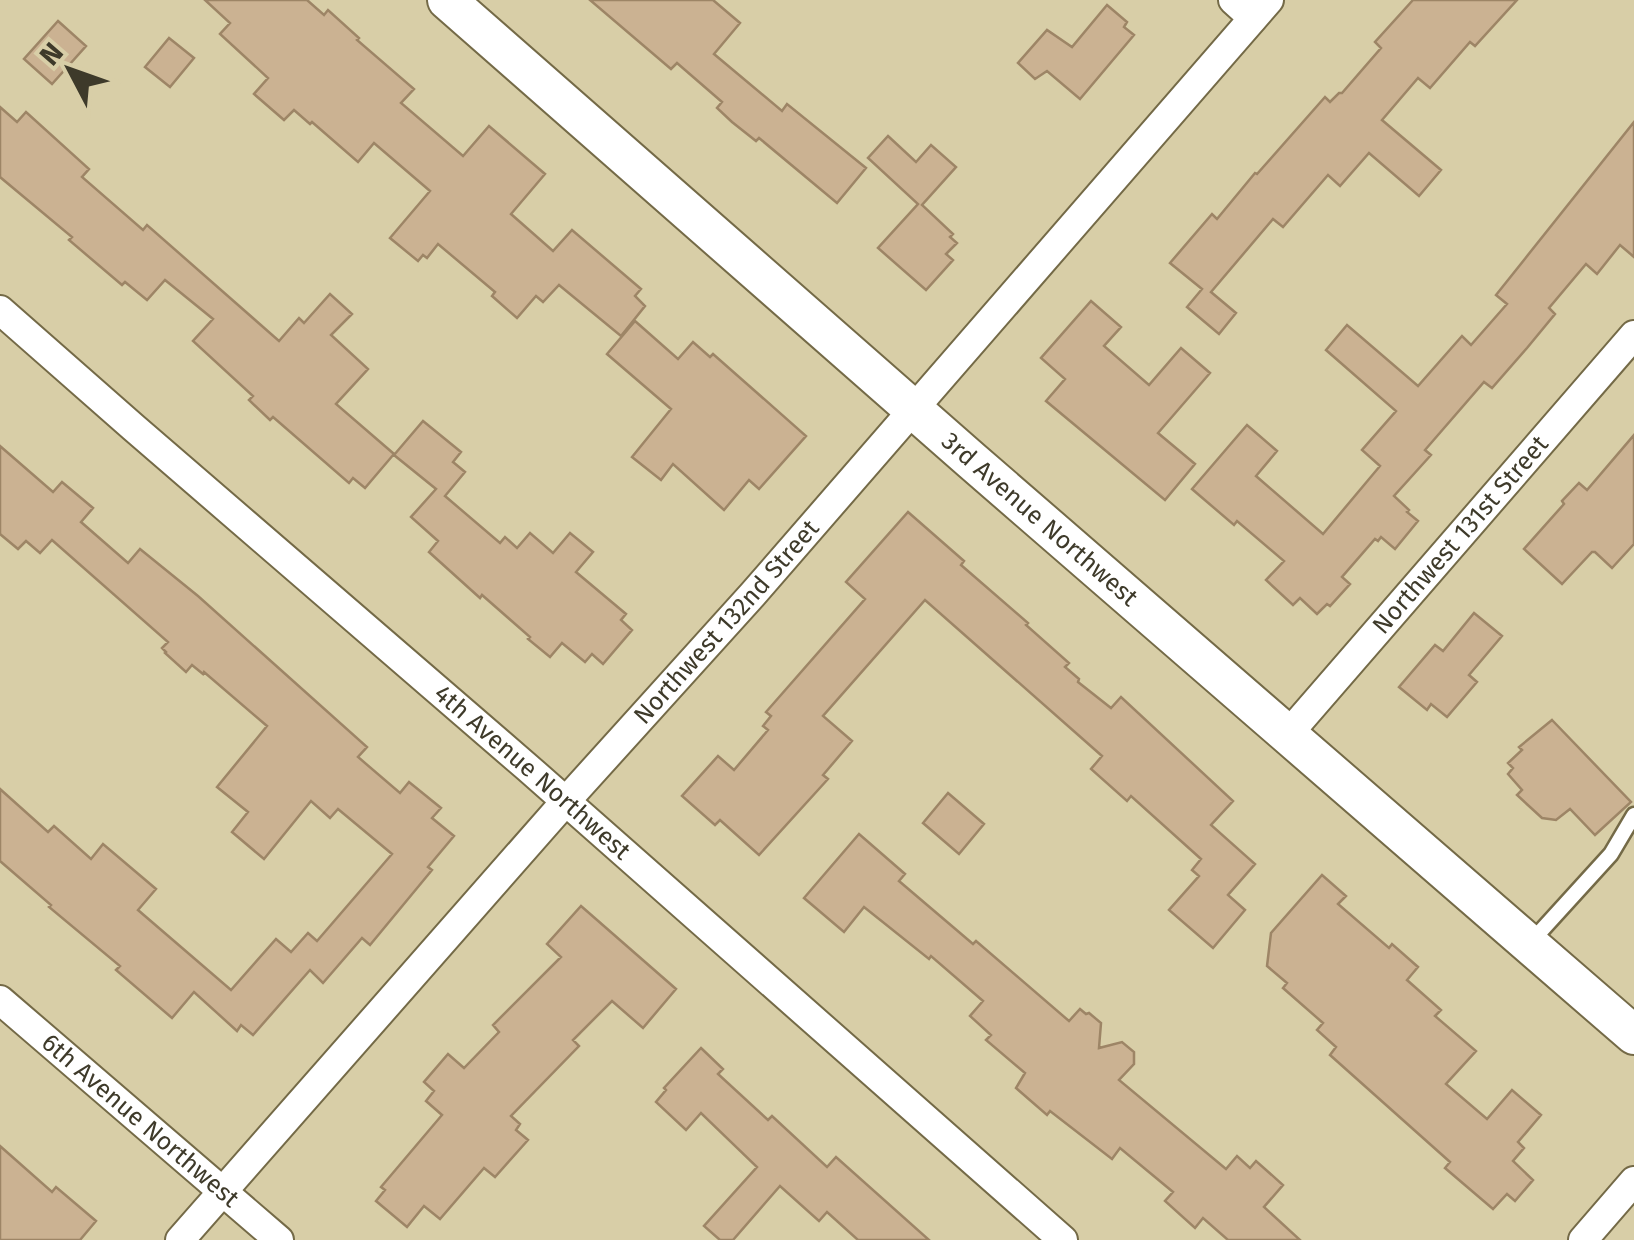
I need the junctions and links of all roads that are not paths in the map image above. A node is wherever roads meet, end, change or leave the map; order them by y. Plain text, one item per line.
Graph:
1 (448, 0) edge
2 (1252, 6) edge
3 (0, 310) edge
4 (1634, 335) edge
5 (912, 408) junction
6 (1289, 733) junction
7 (565, 802) junction
8 (1634, 815) edge
9 (1530, 944) junction
10 (0, 1000) edge
11 (1634, 1035) edge
12 (1634, 1181) edge
13 (223, 1191) junction
14 (180, 1240) edge
15 (279, 1240) edge
16 (1063, 1240) edge
17 (1583, 1240) edge

1 - 5 street, 3rd Avenue Northwest
2 - 5 street, Northwest 132nd Street
3 - 7 street, 4th Avenue Northwest
4 - 6 street, Northwest 131st Street
5 - 6 street, 3rd Avenue Northwest
5 - 7 street, Northwest 132nd Street
6 - 9 street, 3rd Avenue Northwest
7 - 13 street, Northwest 132nd Street
7 - 16 street, 4th Avenue Northwest
8 - 9 lane
9 - 11 street, 3rd Avenue Northwest
10 - 13 street, 6th Avenue Northwest
12 - 17 street
13 - 14 street, Northwest 132nd Street
13 - 15 street, 6th Avenue Northwest

